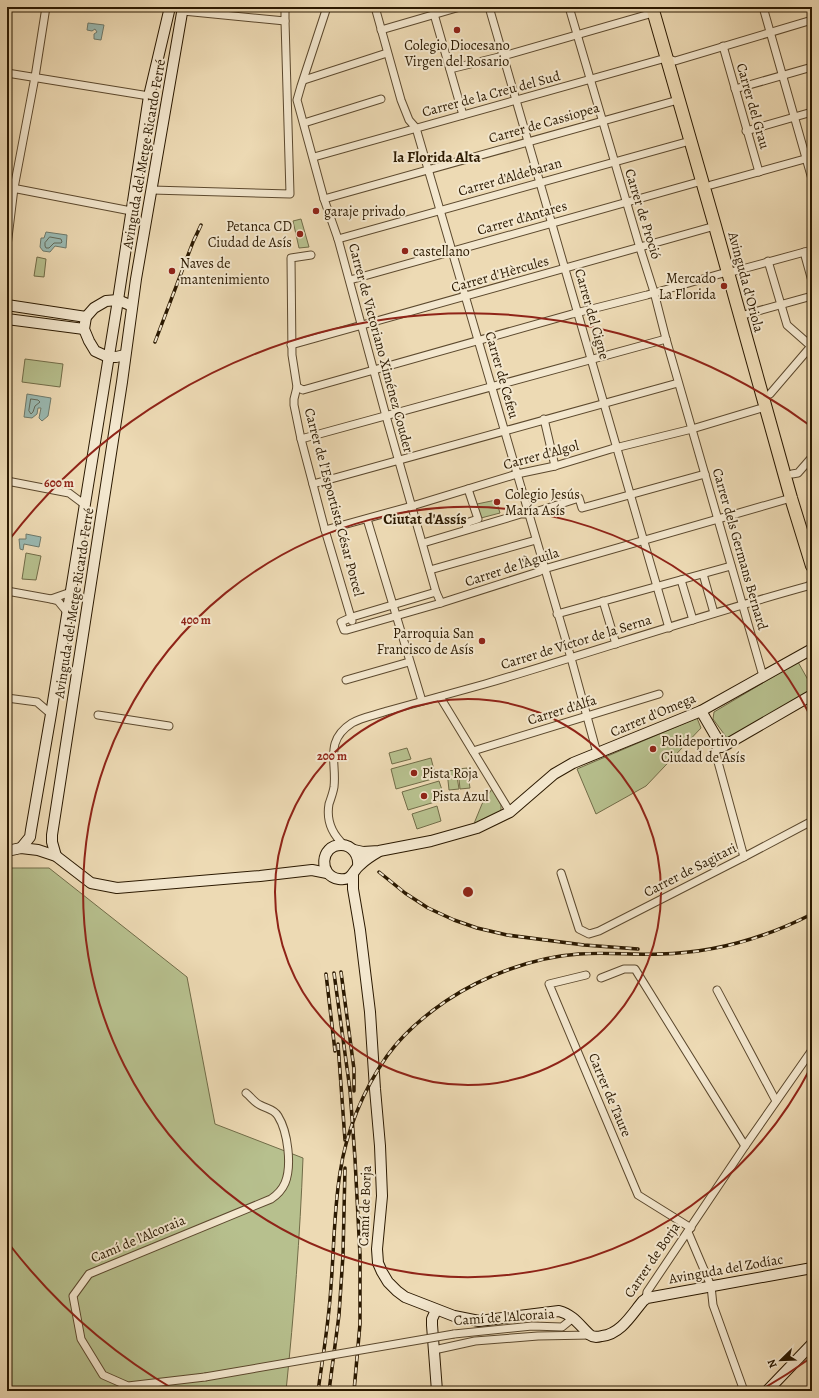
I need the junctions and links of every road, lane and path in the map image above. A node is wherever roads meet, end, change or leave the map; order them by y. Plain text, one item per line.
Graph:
1 (46, 7) edge
2 (170, 7) edge
3 (285, 7) edge
4 (327, 7) edge
5 (375, 7) edge
6 (460, 7) edge
7 (489, 7) edge
8 (569, 7) edge
9 (763, 7) edge
10 (183, 9) edge
11 (655, 9) edge
12 (434, 14) junction
13 (812, 20) edge
14 (285, 21) junction
15 (381, 30) junction
16 (771, 32) junction
17 (576, 34) junction
18 (723, 46) junction
19 (387, 53) junction
20 (503, 56) junction
21 (670, 59) junction
22 (812, 67) edge
23 (450, 69) junction
24 (7, 73) edge
25 (782, 76) junction
26 (35, 77) junction
27 (304, 80) junction
28 (590, 80) junction
29 (735, 89) junction
30 (149, 96) junction
31 (381, 100) dead end
32 (678, 100) junction
33 (516, 101) junction
34 (812, 112) edge
35 (463, 115) junction
36 (794, 118) junction
37 (602, 121) junction
38 (304, 123) junction
39 (416, 128) junction
40 (746, 131) junction
41 (690, 141) junction
42 (528, 142) junction
43 (314, 157) junction
44 (809, 157) edge
45 (614, 162) junction
46 (428, 169) junction
47 (759, 172) junction
48 (812, 179) edge
49 (540, 182) junction
50 (706, 183) junction
51 (10, 188) edge
52 (152, 190) junction
53 (324, 199) junction
54 (627, 202) junction
55 (440, 210) junction
56 (131, 211) junction
57 (552, 223) junction
58 (715, 226) junction
59 (338, 239) junction
60 (7, 246) edge
61 (640, 248) junction
62 (812, 250) edge
63 (452, 251) junction
64 (804, 252) junction
65 (310, 255) dead end
66 (768, 262) junction
67 (565, 269) junction
68 (731, 271) junction
69 (350, 280) junction
70 (812, 281) edge
71 (654, 292) junction
72 (812, 296) edge
73 (466, 297) junction
74 (118, 300) junction
75 (7, 305) edge
76 (780, 305) junction
77 (132, 306) junction
78 (578, 313) junction
79 (747, 314) junction
80 (86, 317) junction
81 (7, 319) edge
82 (362, 325) junction
83 (84, 329) junction
84 (666, 339) junction
85 (478, 340) junction
86 (291, 345) junction
87 (812, 346) edge
88 (125, 354) junction
89 (108, 357) junction
90 (592, 360) junction
91 (374, 369) junction
92 (678, 383) junction
93 (492, 387) junction
94 (297, 388) junction
95 (770, 394) junction
96 (604, 403) junction
97 (765, 408) junction
98 (386, 416) junction
99 (544, 419) junction
100 (692, 429) junction
101 (504, 431) junction
102 (301, 439) junction
103 (617, 448) junction
104 (812, 457) edge
105 (398, 460) junction
106 (555, 466) junction
107 (517, 474) junction
108 (705, 474) junction
109 (792, 474) junction
110 (7, 481) edge
111 (313, 484) junction
112 (468, 489) junction
113 (630, 495) junction
114 (791, 498) junction
115 (85, 505) junction
116 (412, 506) junction
117 (529, 514) junction
118 (367, 518) junction
119 (718, 519) junction
120 (467, 529) junction
121 (325, 530) junction
122 (536, 540) junction
123 (644, 540) junction
124 (423, 543) junction
125 (812, 545) edge
126 (731, 566) junction
127 (812, 566) edge
128 (544, 569) junction
129 (430, 570) junction
130 (703, 574) junction
131 (681, 580) junction
132 (812, 583) edge
133 (657, 586) junction
134 (7, 592) edge
135 (70, 592) junction
136 (436, 592) junction
137 (52, 599) junction
138 (603, 601) junction
139 (440, 603) junction
140 (393, 604) junction
141 (742, 604) junction
142 (67, 612) junction
143 (714, 613) junction
144 (557, 614) junction
145 (396, 615) junction
146 (352, 617) junction
147 (693, 620) junction
148 (359, 626) junction
149 (669, 628) junction
150 (616, 644) junction
151 (812, 649) edge
152 (571, 658) junction
153 (410, 662) junction
154 (763, 676) junction
155 (346, 680) dead end
156 (659, 694) dead end
157 (812, 695) edge
158 (440, 697) junction
159 (7, 698) edge
160 (422, 701) junction
161 (701, 711) junction
162 (51, 714) junction
163 (98, 715) dead end
164 (587, 716) junction
165 (169, 726) dead end
166 (722, 747) junction
167 (473, 751) junction
168 (597, 753) junction
169 (510, 812) junction
170 (812, 821) edge
171 (330, 826) junction
172 (344, 845) junction
173 (21, 848) junction
174 (354, 850) junction
175 (7, 851) edge
176 (379, 851) junction
177 (327, 852) junction
178 (56, 856) junction
179 (744, 857) junction
180 (355, 870) junction
181 (300, 871) junction
182 (327, 873) junction
183 (561, 873) dead end
184 (338, 879) junction
185 (356, 908) junction
186 (586, 975) dead end
187 (602, 978) dead end
188 (717, 990) dead end
189 (812, 1050) edge
190 (246, 1093) dead end
191 (776, 1101) junction
192 (745, 1146) junction
193 (689, 1230) junction
194 (812, 1268) edge
195 (711, 1286) junction
196 (646, 1299) junction
197 (436, 1310) junction
198 (573, 1318) junction
199 (591, 1336) junction
200 (812, 1344) edge
201 (434, 1350) junction
202 (437, 1391) edge
203 (744, 1391) edge
204 (767, 1391) edge

1 - 26 street
2 - 30 street, Avinguda del Metge Ricardo Ferré
3 - 14 street
4 - 27 street
5 - 15 street, Carrer de Cefeu
6 - 12 street
7 - 20 street, Carrer del Cigne
8 - 17 street, Carrer de Proció
9 - 16 street
10 - 14 street
10 - 52 street, Avinguda del Metge Ricardo Ferré
11 - 17 street
11 - 21 main road, Avinguda d'Oriola
12 - 15 street
12 - 23 street
13 - 16 street, Carrer de la Creu del Sud
14 - 52 street
15 - 19 street, Carrer de Cefeu
16 - 18 street, Carrer de la Creu del Sud
16 - 25 street
17 - 20 street
17 - 28 street, Carrer de Proció
18 - 21 street, Carrer de la Creu del Sud
18 - 29 street, Carrer del Grau
19 - 27 street
19 - 39 street, Carrer de Cefeu
20 - 23 street
20 - 33 street, Carrer del Cigne
21 - 28 street, Carrer de la Creu del Sud
21 - 32 main road, Avinguda d'Oriola
21 - 50 main road, Avinguda d'Oriola
22 - 25 street
23 - 35 street
24 - 26 street
25 - 29 street
25 - 36 street
26 - 30 street
26 - 51 street
27 - 38 street, Carrer de Victoriano Ximénez Couder
28 - 33 street, Carrer de la Creu del Sud
28 - 37 street, Carrer de Proció
29 - 40 street, Carrer del Grau
30 - 56 street, Avinguda del Metge Ricardo Ferré
31 - 38 street
32 - 37 street, Carrer de Cassiopea
32 - 41 main road, Avinguda d'Oriola
33 - 35 street, Carrer de la Creu del Sud
33 - 42 street, Carrer del Cigne
34 - 36 street
35 - 39 street, Carrer de la Creu del Sud
36 - 40 street
36 - 44 street
37 - 42 street, Carrer de Cassiopea
37 - 45 street, Carrer de Proció
38 - 43 street, Carrer de Victoriano Ximénez Couder
39 - 43 street, Carrer de la Creu del Sud
39 - 46 street, Carrer de Cefeu
40 - 47 street, Carrer del Grau
41 - 45 street, Carrer d'Aldebaran
41 - 50 main road, Avinguda d'Oriola
42 - 46 street, Carrer de Cassiopea
42 - 49 street, Carrer del Cigne
43 - 53 street, Carrer de Victoriano Ximénez Couder
44 - 47 street, Carrer d'Antares
44 - 48 street
45 - 49 street, Carrer d'Aldebaran
45 - 54 street, Carrer de Proció
46 - 53 street, Carrer de Cassiopea
46 - 55 street, Carrer de Cefeu
47 - 50 street, Carrer d'Antares
49 - 55 street, Carrer d'Aldebaran
49 - 57 street, Carrer del Cigne
50 - 54 street, Carrer d'Antares
50 - 58 main road, Avinguda d'Oriola
50 - 68 main road, Avinguda d'Oriola
51 - 56 street
51 - 60 street
52 - 77 street, Avinguda del Metge Ricardo Ferré
53 - 59 street, Carrer de Victoriano Ximénez Couder
54 - 57 street, Carrer d'Antares
54 - 61 street, Carrer de Proció
55 - 59 street, Carrer d'Aldebaran
55 - 63 street, Carrer de Cefeu
56 - 74 street, Avinguda del Metge Ricardo Ferré
57 - 63 street, Carrer d'Antares
57 - 67 street, Carrer del Cigne
58 - 61 street, Carrer d'Hèrcules
58 - 68 main road, Avinguda d'Oriola
59 - 69 street, Carrer de Victoriano Ximénez Couder
61 - 67 street, Carrer d'Hèrcules
61 - 71 street, Carrer de Proció
62 - 64 street
63 - 69 street, Carrer d'Antares
63 - 73 street, Carrer de Cefeu
64 - 66 street
64 - 70 street
65 - 86 street, Carrer de l'Esportista César Porcel
66 - 68 street
66 - 76 street
67 - 73 street, Carrer d'Hèrcules
67 - 78 street, Carrer del Cigne
68 - 71 street
68 - 79 main road, Avinguda d'Oriola
68 - 97 main road, Avinguda d'Oriola
69 - 82 street, Carrer de Victoriano Ximénez Couder
71 - 78 street
71 - 84 street, Carrer de Proció
72 - 76 street
73 - 82 street, Carrer d'Hèrcules
73 - 85 street, Carrer de Cefeu
74 - 77 street
74 - 80 street
74 - 89 street, Avinguda del Metge Ricardo Ferré
75 - 80 street
76 - 79 street
76 - 87 street
77 - 88 street, Avinguda del Metge Ricardo Ferré
78 - 85 street
78 - 90 street, Carrer del Cigne
79 - 95 main road, Avinguda d'Oriola
80 - 83 street
81 - 83 street
82 - 86 street, Carrer d'Hèrcules
82 - 91 street, Carrer de Victoriano Ximénez Couder
83 - 89 street
84 - 90 street
84 - 92 street, Carrer de Proció
85 - 91 street
85 - 93 street, Carrer de Cefeu
86 - 94 street, Carrer de l'Esportista César Porcel
87 - 95 street
88 - 89 street
88 - 178 street, Avinguda del Metge Ricardo Ferré
89 - 115 street, Avinguda del Metge Ricardo Ferré
90 - 93 street
90 - 96 street, Carrer del Cigne
91 - 94 street
91 - 98 street, Carrer de Victoriano Ximénez Couder
92 - 96 street
92 - 100 street, Carrer de Proció
93 - 98 street
93 - 101 street, Carrer de Cefeu
94 - 102 street, Carrer de l'Esportista César Porcel
95 - 109 main road, Avinguda d'Oriola
96 - 99 street
96 - 103 street, Carrer del Cigne
97 - 100 street, Carrer d'Algol
97 - 114 main road, Avinguda d'Oriola
98 - 102 street
98 - 105 street, Carrer de Victoriano Ximénez Couder
99 - 101 street
99 - 106 street
100 - 103 street, Carrer d'Algol
100 - 108 street, Carrer dels Germans Bernard
101 - 105 street
101 - 107 street, Carrer de Cefeu
102 - 111 street, Carrer de l'Esportista César Porcel
103 - 106 street, Carrer d'Algol
103 - 113 street, Carrer del Cigne
104 - 109 street
105 - 111 street
105 - 116 street, Carrer de Victoriano Ximénez Couder
106 - 107 street, Carrer d'Algol
107 - 112 street, Carrer d'Algol
107 - 117 street, Carrer de Cefeu
108 - 113 street
108 - 119 street, Carrer dels Germans Bernard
109 - 125 main road, Avinguda d'Oriola
110 - 115 street
111 - 121 street, Carrer de l'Esportista César Porcel
112 - 116 street, Carrer d'Algol
112 - 120 street
113 - 117 street
113 - 123 street, Carrer del Cigne
114 - 119 street, Carrer de l'Àguila
114 - 127 main road, Avinguda d'Oriola
115 - 135 street, Avinguda del Metge Ricardo Ferré
116 - 118 street, Carrer d'Algol
116 - 124 street, Carrer de Victoriano Ximénez Couder
117 - 120 street
117 - 122 street, Carrer de Cefeu
118 - 121 street, Carrer d'Algol
118 - 140 street
119 - 123 street, Carrer de l'Àguila
119 - 126 street, Carrer dels Germans Bernard
120 - 124 street
121 - 146 street, Carrer de l'Esportista César Porcel
122 - 128 street, Carrer de Cefeu
122 - 129 street
123 - 128 street, Carrer de l'Àguila
123 - 133 street, Carrer del Cigne
124 - 129 street, Carrer de Victoriano Ximénez Couder
126 - 130 street
126 - 141 street, Carrer dels Germans Bernard
128 - 139 street, Carrer de l'Àguila
128 - 144 street, Carrer de Cefeu
129 - 136 street, Carrer de Victoriano Ximénez Couder
130 - 131 street
130 - 143 street
131 - 133 street
131 - 147 street
132 - 141 street, Carrer de Víctor de la Serna
133 - 138 street
133 - 149 street, Carrer del Cigne
134 - 137 street
135 - 137 street
135 - 142 street, Avinguda del Metge Ricardo Ferré
136 - 139 street, Carrer de Victoriano Ximénez Couder
136 - 140 street
137 - 142 street
138 - 144 street
138 - 150 street
139 - 145 street, Carrer de l'Àguila
140 - 145 street
140 - 146 street
141 - 143 street, Carrer de Víctor de la Serna
141 - 154 street, Carrer dels Germans Bernard
142 - 162 street, Avinguda del Metge Ricardo Ferré
143 - 147 street, Carrer de Víctor de la Serna
144 - 152 street, Carrer de Cefeu
145 - 148 street, Carrer de l'Àguila
145 - 153 street
146 - 148 street, Carrer de l'Esportista César Porcel
146 - 148 street, Carrer de l'Àguila
147 - 149 street, Carrer de Víctor de la Serna
149 - 150 street, Carrer de Víctor de la Serna
150 - 152 street, Carrer de Víctor de la Serna
151 - 154 street, Carrer d'Omega
152 - 158 street, Carrer de Víctor de la Serna
152 - 164 street, Carrer de Cefeu
153 - 155 street
153 - 160 street
154 - 161 street, Carrer d'Omega
156 - 164 street, Carrer d'Alfa
157 - 166 street
158 - 160 street, Carrer de Víctor de la Serna
158 - 167 street
159 - 162 street
160 - 171 street, Carrer de Víctor de la Serna
161 - 166 street
161 - 168 street, Carrer d'Omega
162 - 173 street, Avinguda del Metge Ricardo Ferré
163 - 165 street
164 - 167 street, Carrer d'Alfa
164 - 168 street, Carrer de Cefeu
166 - 179 street
167 - 169 street
168 - 169 street, Carrer d'Omega
169 - 176 street, Carrer d'Omega
170 - 179 street, Carrer de Sagitari
171 - 172 street
171 - 177 street
172 - 174 street
172 - 177 street
173 - 175 street
173 - 178 street
174 - 176 street
174 - 180 street
176 - 180 street
177 - 181 street
177 - 182 street
178 - 181 street
179 - 183 street, Carrer de Sagitari
180 - 184 street
180 - 185 street, Camí de Borja
181 - 182 street
182 - 184 street
184 - 185 street, Camí de Borja
185 - 197 street, Camí de Borja
186 - 193 street, Carrer de Taure
187 - 192 street
188 - 191 street
189 - 191 street, Carrer de Borja
190 - 198 street, Camí de l'Alcoraia, bridge
191 - 192 street, Carrer de Borja
192 - 193 street, Carrer de Borja
193 - 195 street
193 - 196 street, Carrer de Borja
194 - 195 street, Avinguda del Zodíac
195 - 196 street, Avinguda del Zodíac
195 - 203 street
196 - 199 street, Carrer de Borja
197 - 198 street, Camí de Borja
197 - 201 street, Camí de l'Alcoraia
198 - 199 street, Camí de Borja
199 - 201 street, Carrer de Borja
200 - 204 street
201 - 202 street, Camí de l'Alcoraia

